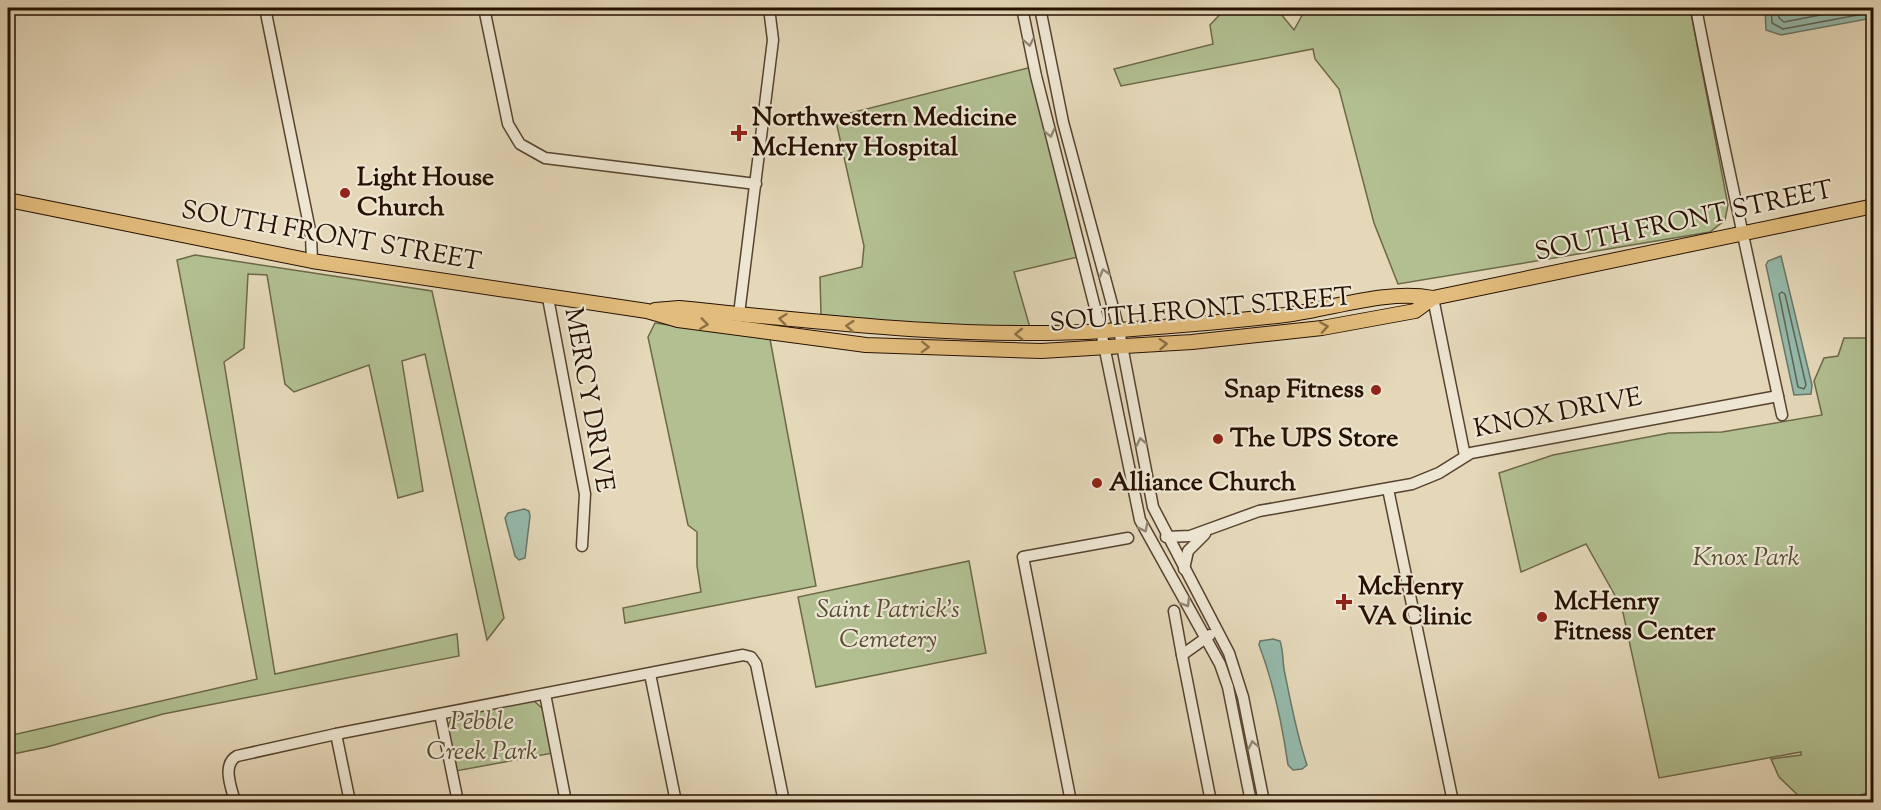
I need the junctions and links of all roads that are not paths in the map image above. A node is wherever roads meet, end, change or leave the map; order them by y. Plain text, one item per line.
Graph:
1 (265, 8) edge
2 (484, 8) edge
3 (769, 8) edge
4 (1022, 8) edge
5 (1040, 8) edge
6 (1696, 8) edge
7 (756, 184) junction
8 (8, 200) edge
9 (1874, 206) edge
10 (1744, 234) junction
11 (312, 261) junction
12 (548, 298) junction
13 (1433, 298) junction
14 (647, 311) junction
15 (739, 314) junction
16 (1119, 330) junction
17 (1101, 331) junction
18 (1123, 347) junction
19 (1105, 348) junction
20 (1778, 396) junction
21 (1782, 415) dead end
22 (1465, 456) junction
23 (1388, 489) junction
24 (1214, 527) junction
25 (1128, 537) dead end
26 (1166, 537) junction
27 (582, 546) dead end
28 (1184, 569) junction
29 (1174, 611) dead end
30 (1218, 630) junction
31 (1206, 638) junction
32 (1182, 655) junction
33 (650, 674) junction
34 (545, 694) junction
35 (440, 714) junction
36 (336, 734) junction
37 (235, 802) edge
38 (350, 802) edge
39 (458, 802) edge
40 (566, 802) edge
41 (676, 802) edge
42 (784, 802) edge
43 (1071, 802) edge
44 (1211, 802) edge
45 (1251, 802) edge
46 (1264, 802) edge
47 (1453, 802) edge

1 - 11 street
2 - 7 street
3 - 7 street
4 -> 17 street
16 -> 5 street
6 - 10 street
7 - 15 street
8 - 11 main road, SOUTH FRONT STREET
9 - 10 main road, SOUTH FRONT STREET
10 - 13 main road, SOUTH FRONT STREET
10 - 20 street
11 - 12 main road, SOUTH FRONT STREET
12 - 14 main road, SOUTH FRONT STREET
12 - 27 street, MERCY DRIVE
13 - 16 main road, SOUTH FRONT STREET
18 -> 13 main road, SOUTH FRONT STREET
13 - 22 street
14 - 15 main road, SOUTH FRONT STREET
14 -> 19 main road, SOUTH FRONT STREET
17 -> 15 main road, SOUTH FRONT STREET
16 - 17 main road, SOUTH FRONT STREET
16 - 18 street
17 - 19 street
18 - 19 main road, SOUTH FRONT STREET
26 -> 18 street
19 -> 31 street
20 - 21 street
20 - 22 street, KNOX DRIVE
22 - 23 street, KNOX DRIVE
23 - 24 street, KNOX DRIVE
23 - 47 street
24 - 26 street, KNOX DRIVE
24 - 28 street, KNOX DRIVE
25 - 43 street
26 - 28 street
28 - 30 street
29 - 32 street
30 - 31 street
46 -> 30 street
31 - 32 street
31 - 45 street
32 - 44 street
33 - 34 street
33 - 41 street
33 - 42 street
34 - 35 street
34 - 40 street
35 - 36 street
35 - 39 street
36 - 37 street
36 - 38 street

